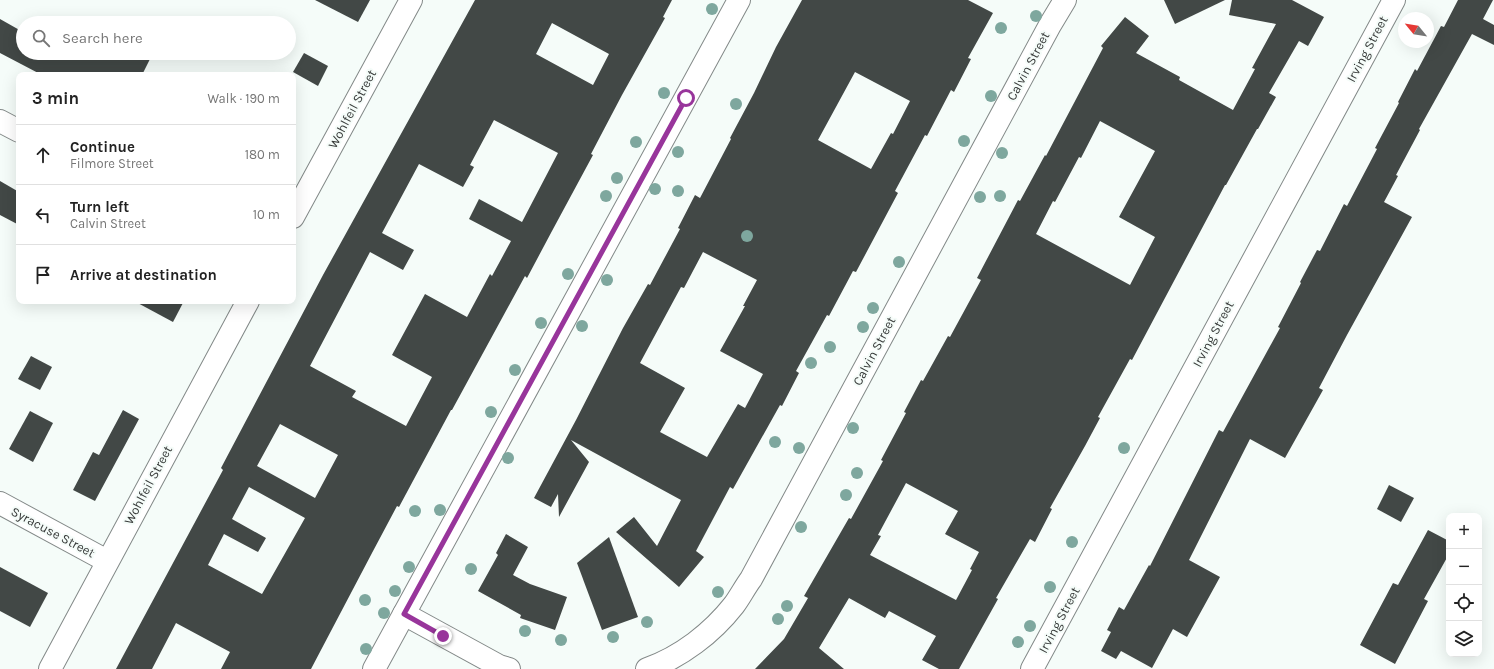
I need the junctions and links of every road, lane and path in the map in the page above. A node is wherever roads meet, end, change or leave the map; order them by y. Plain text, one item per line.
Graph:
1 (411, 0) edge
2 (740, 0) edge
3 (1065, 0) edge
4 (1394, 0) edge
5 (0, 121) edge
6 (16, 129) edge
7 (296, 211) edge
8 (246, 304) edge
9 (0, 503) edge
10 (107, 560) junction
11 (404, 614) junction
12 (50, 669) edge
13 (374, 669) edge
14 (509, 669) edge
15 (647, 669) edge
16 (1032, 669) edge

1 - 7 street, Wohlfeil Street
2 - 11 street
3 - 15 street, Calvin Street
4 - 16 street, Irving Street
5 - 6 street
8 - 10 street, Wohlfeil Street
9 - 10 street, Syracuse Street
10 - 12 street, Wohlfeil Street
11 - 13 street
11 - 14 street

